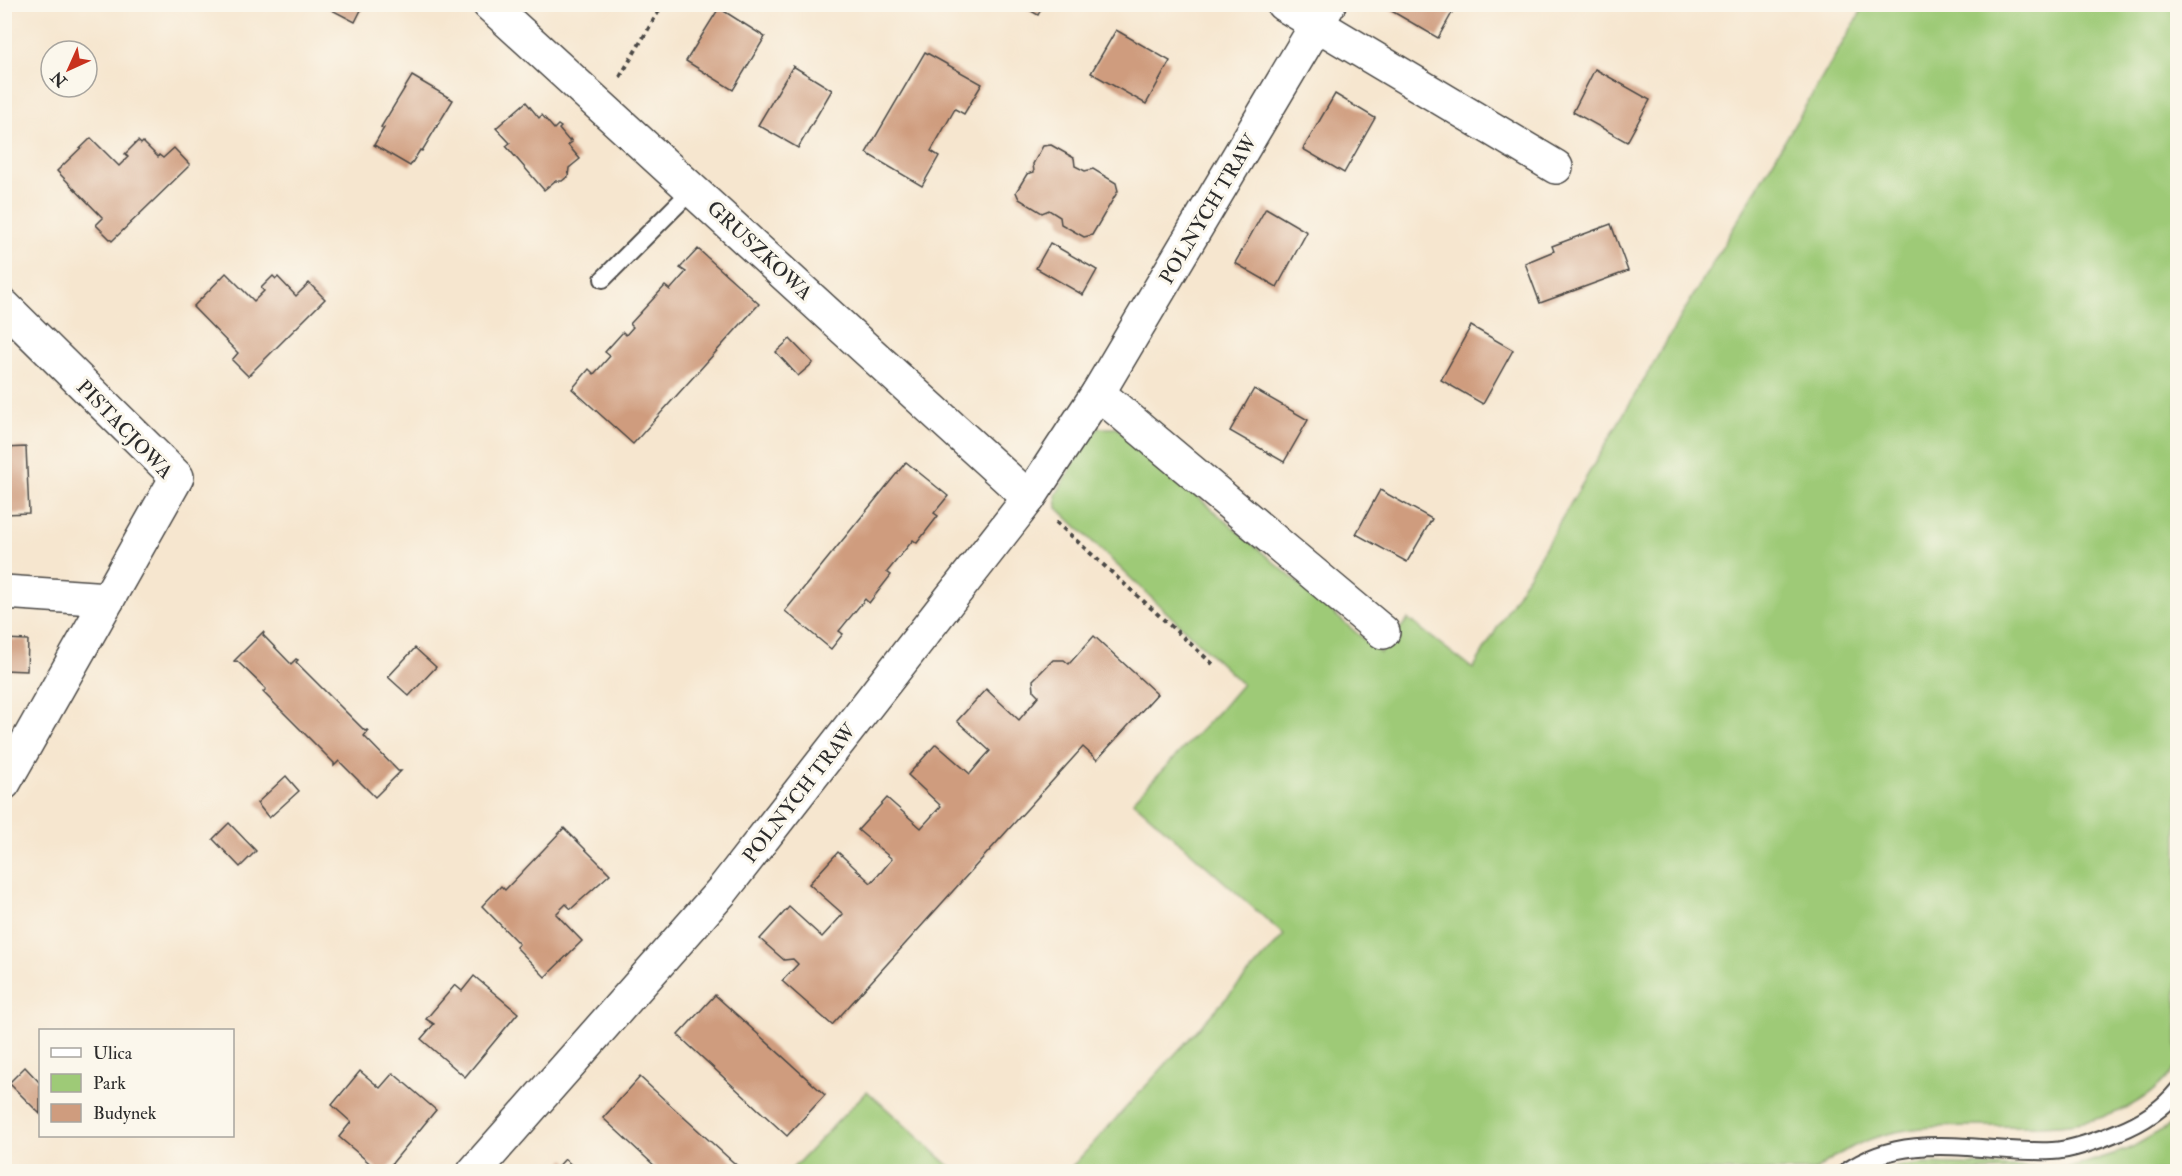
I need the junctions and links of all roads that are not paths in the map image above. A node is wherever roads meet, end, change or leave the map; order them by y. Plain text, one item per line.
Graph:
1 (489, 4) edge
2 (1282, 4) edge
3 (1323, 15) edge
4 (1556, 167) dead end
5 (693, 189) junction
6 (603, 279) dead end
7 (4, 306) edge
8 (1098, 393) junction
9 (1029, 498) junction
10 (4, 592) edge
11 (108, 599) junction
12 (1383, 632) dead end
13 (4, 783) edge
14 (2178, 1090) edge
15 (474, 1172) edge
16 (1846, 1172) edge

1 - 5 street, GRUSZKOWA
2 - 3 street
3 - 4 street
3 - 8 street, POLNYCH TRAW
5 - 6 lane
5 - 9 street, GRUSZKOWA
7 - 11 street, PISTACJOWA
8 - 9 street, POLNYCH TRAW
8 - 12 street
9 - 15 street, POLNYCH TRAW
10 - 11 street
11 - 13 street, PISTACJOWA
14 - 16 lane

